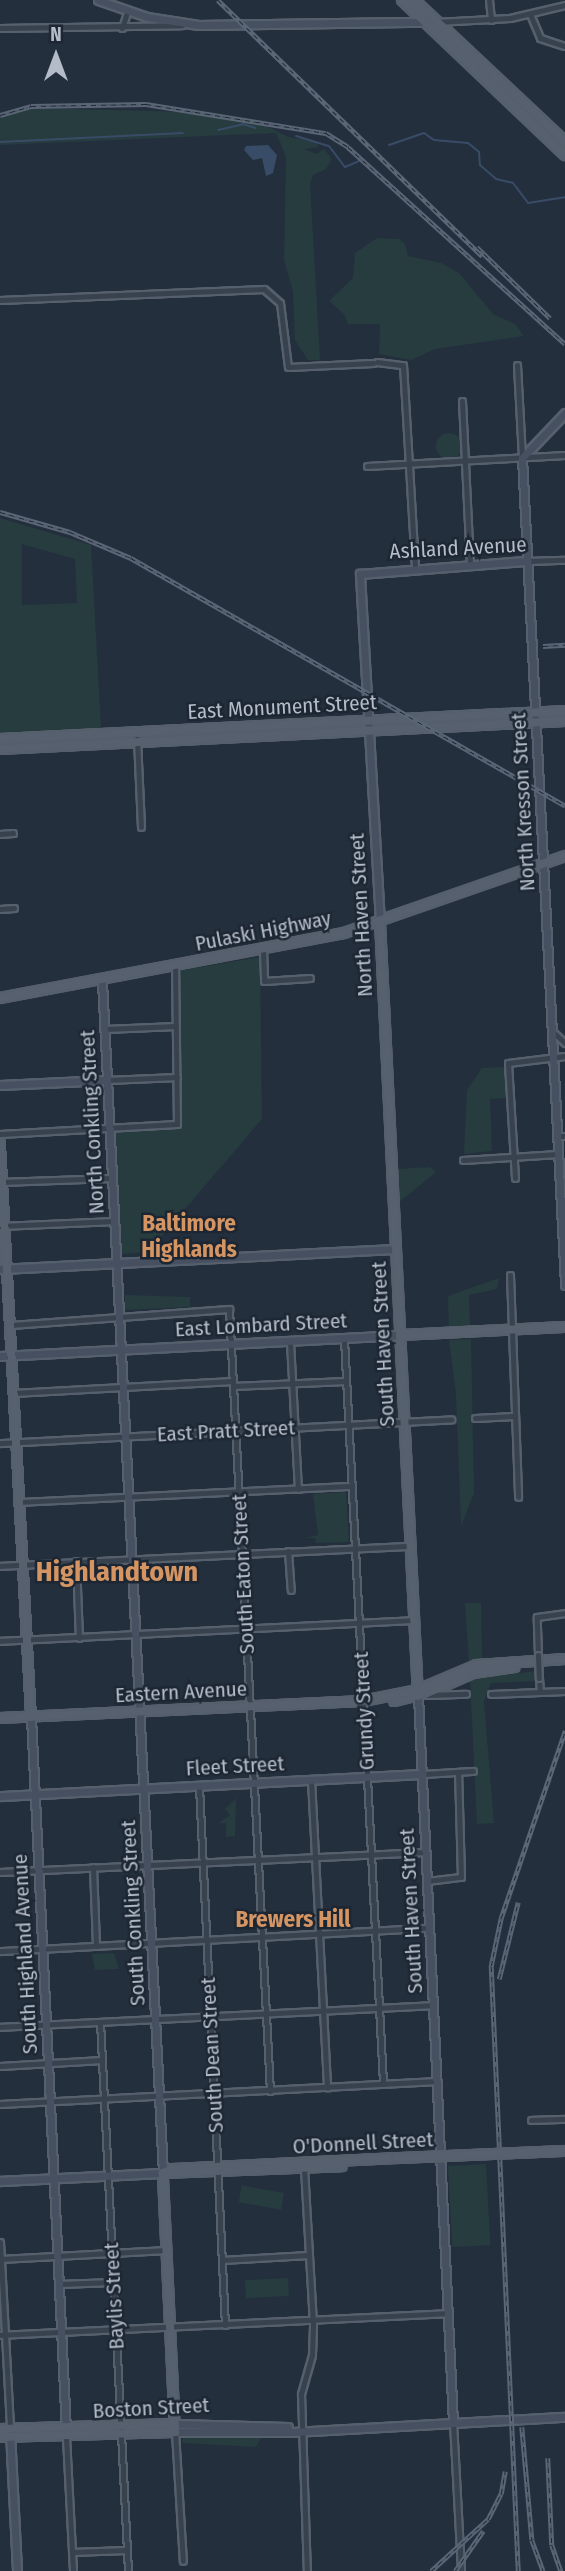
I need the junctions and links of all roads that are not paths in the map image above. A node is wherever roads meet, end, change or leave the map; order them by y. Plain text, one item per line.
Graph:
1 (98, 0) edge
2 (402, 0) edge
3 (414, 0) edge
4 (491, 1) edge
5 (565, 5) edge
6 (128, 10) junction
7 (530, 14) junction
8 (491, 20) junction
9 (425, 22) junction
10 (436, 22) junction
11 (198, 25) junction
12 (0, 28) edge
13 (122, 28) junction
14 (565, 46) edge
15 (564, 149) edge
16 (0, 300) edge
17 (517, 365) dead end
18 (462, 401) dead end
19 (565, 413) edge
20 (565, 455) edge
21 (522, 458) junction
22 (466, 461) junction
23 (408, 464) junction
24 (367, 466) dead end
25 (565, 559) edge
26 (527, 561) junction
27 (470, 565) junction
28 (415, 568) junction
29 (360, 580) joint
30 (565, 711) edge
31 (535, 713) junction
32 (367, 721) junction
33 (565, 721) edge
34 (535, 723) junction
35 (368, 731) junction
36 (137, 732) junction
37 (0, 739) edge
38 (137, 742) junction
39 (0, 749) edge
40 (141, 827) dead end
41 (13, 833) dead end
42 (0, 834) edge
43 (565, 856) edge
44 (544, 865) junction
45 (14, 908) dead end
46 (0, 909) edge
47 (380, 922) junction
48 (263, 949) junction
49 (176, 966) junction
50 (310, 978) dead end
51 (102, 980) junction
52 (0, 998) edge
53 (176, 1026) junction
54 (105, 1029) junction
55 (552, 1031) junction
56 (565, 1043) edge
57 (565, 1056) edge
58 (554, 1060) junction
59 (177, 1077) junction
60 (107, 1080) junction
61 (0, 1086) edge
62 (110, 1128) junction
63 (0, 1134) edge
64 (561, 1136) edge
65 (0, 1143) edge
66 (558, 1154) junction
67 (514, 1157) junction
68 (463, 1160) dead end
69 (112, 1178) junction
70 (515, 1178) dead end
71 (1, 1182) edge
72 (114, 1221) junction
73 (2, 1226) edge
74 (395, 1249) junction
75 (226, 1257) junction
76 (117, 1263) junction
77 (227, 1267) dead end
78 (3, 1268) edge
79 (510, 1275) dead end
80 (565, 1284) edge
81 (4, 1312) edge
82 (119, 1315) junction
83 (9, 1325) junction
84 (565, 1327) edge
85 (509, 1330) junction
86 (400, 1335) junction
87 (344, 1339) junction
88 (290, 1342) junction
89 (231, 1345) junction
90 (121, 1350) junction
91 (11, 1355) junction
92 (0, 1356) edge
93 (345, 1381) junction
94 (292, 1383) junction
95 (233, 1384) junction
96 (123, 1387) junction
97 (13, 1393) junction
98 (514, 1416) junction
99 (475, 1418) dead end
100 (451, 1419) dead end
101 (404, 1422) junction
102 (348, 1425) junction
103 (295, 1428) junction
104 (236, 1431) junction
105 (126, 1436) junction
106 (16, 1442) junction
107 (0, 1443) edge
108 (351, 1486) junction
109 (298, 1489) junction
110 (239, 1491) junction
111 (129, 1497) junction
112 (518, 1497) dead end
113 (19, 1502) junction
114 (410, 1546) junction
115 (355, 1548) junction
116 (288, 1552) junction
117 (242, 1554) junction
118 (132, 1559) junction
119 (75, 1561) junction
120 (23, 1565) junction
121 (0, 1566) edge
122 (291, 1590) dead end
123 (565, 1612) edge
124 (414, 1620) junction
125 (359, 1623) junction
126 (246, 1630) junction
127 (136, 1636) junction
128 (79, 1638) junction
129 (26, 1640) junction
130 (0, 1642) edge
131 (565, 1662) edge
132 (565, 1691) edge
133 (540, 1692) junction
134 (418, 1693) junction
135 (466, 1694) dead end
136 (491, 1694) dead end
137 (363, 1701) junction
138 (250, 1706) junction
139 (140, 1712) junction
140 (30, 1717) junction
141 (0, 1718) edge
142 (473, 1771) dead end
143 (458, 1772) junction
144 (422, 1774) junction
145 (367, 1777) junction
146 (312, 1780) junction
147 (254, 1783) junction
148 (199, 1786) junction
149 (144, 1789) junction
150 (34, 1794) junction
151 (0, 1796) edge
152 (426, 1852) junction
153 (371, 1854) junction
154 (315, 1857) junction
155 (259, 1860) junction
156 (203, 1863) junction
157 (93, 1867) junction
158 (148, 1867) junction
159 (38, 1870) junction
160 (0, 1872) edge
161 (427, 1881) junction
162 (429, 1928) junction
163 (375, 1931) junction
164 (319, 1934) junction
165 (263, 1937) junction
166 (206, 1940) junction
167 (151, 1943) junction
168 (96, 1946) junction
169 (42, 1949) junction
170 (0, 1951) edge
171 (433, 2005) junction
172 (379, 2008) junction
173 (323, 2010) junction
174 (267, 2013) junction
175 (210, 2016) junction
176 (155, 2019) junction
177 (100, 2022) junction
178 (46, 2025) junction
179 (0, 2027) edge
180 (102, 2060) junction
181 (48, 2063) junction
182 (0, 2066) edge
183 (437, 2081) junction
184 (383, 2084) junction
185 (327, 2088) junction
186 (270, 2091) junction
187 (214, 2094) junction
188 (158, 2096) junction
189 (104, 2099) junction
190 (50, 2102) junction
191 (0, 2104) edge
192 (565, 2119) edge
193 (531, 2120) dead end
194 (565, 2153) edge
195 (440, 2157) junction
196 (398, 2161) junction
197 (304, 2168) junction
198 (218, 2170) junction
199 (163, 2173) junction
200 (107, 2176) junction
201 (53, 2178) junction
202 (0, 2181) edge
203 (0, 2242) edge
204 (167, 2250) junction
205 (111, 2253) junction
206 (308, 2255) junction
207 (57, 2256) junction
208 (0, 2259) edge
209 (222, 2260) junction
210 (113, 2282) junction
211 (58, 2284) junction
212 (448, 2314) junction
213 (312, 2321) junction
214 (225, 2325) junction
215 (170, 2328) junction
216 (115, 2330) junction
217 (61, 2332) junction
218 (2, 2335) edge
219 (565, 2417) edge
220 (453, 2423) junction
221 (175, 2428) junction
222 (0, 2429) edge
223 (302, 2430) junction
224 (120, 2431) junction
225 (10, 2433) junction
226 (66, 2433) junction
227 (0, 2437) edge
228 (126, 2550) junction
229 (72, 2552) junction
230 (183, 2561) dead end
231 (17, 2571) edge
232 (73, 2571) edge
233 (128, 2571) edge
234 (307, 2571) edge
235 (461, 2571) edge

1 - 6 street
2 - 9 main road
3 - 10 main road
4 - 8 street
5 - 7 street
6 - 11 street
6 - 13 street
7 - 8 street
7 - 14 street
8 - 10 street
9 - 10 street
9 - 11 street
9 - 15 main road
10 - 15 main road
11 - 13 street
12 - 13 street
16 - 23 street
17 - 21 street, North Kresson Street
18 - 22 street
19 - 21 street
20 - 21 street
21 - 22 street
21 - 26 street, North Kresson Street
22 - 23 street
22 - 27 street
23 - 24 street
23 - 28 street
25 - 26 street, Ashland Avenue
26 - 27 street, Ashland Avenue
26 - 31 street, North Kresson Street
27 - 28 street, Ashland Avenue
28 - 29 street, Ashland Avenue
29 - 32 street, North Haven Street
30 - 31 main road, East Monument Street
31 - 32 main road, East Monument Street
31 - 34 street, North Kresson Street
32 - 35 street, North Haven Street
32 - 36 main road, East Monument Street
33 - 34 main road, East Monument Street
34 - 35 main road, East Monument Street
34 - 44 street, North Kresson Street
35 - 38 main road, East Monument Street
35 - 47 street, North Haven Street
36 - 37 main road, East Monument Street
36 - 38 street
38 - 39 main road, East Monument Street
38 - 40 street
41 - 42 street
43 - 44 main road, Pulaski Highway
44 - 47 main road, Pulaski Highway
44 - 55 street, North Kresson Street
45 - 46 street
47 - 48 main road, Pulaski Highway
47 - 74 main road, North Haven Street
48 - 49 main road, Pulaski Highway
48 - 50 street
49 - 51 main road, Pulaski Highway
49 - 53 street
51 - 52 main road, Pulaski Highway
51 - 54 street, North Conkling Street
53 - 54 street
53 - 59 street
54 - 60 street, North Conkling Street
55 - 56 street
55 - 58 street, North Kresson Street
57 - 58 street
58 - 64 street, North Kresson Street
58 - 67 street
59 - 60 street
59 - 62 street
60 - 61 street
60 - 62 street, North Conkling Street
62 - 63 street
62 - 69 street, North Conkling Street
64 - 66 street, North Kresson Street
65 - 71 main road, South Highland Avenue
66 - 67 street
66 - 80 street, North Kresson Street
67 - 68 street
67 - 70 street
69 - 71 street
69 - 72 street, North Conkling Street
71 - 73 main road, South Highland Avenue
72 - 73 street
72 - 76 street, North Conkling Street
73 - 78 main road, South Highland Avenue
74 - 75 street
74 - 86 main road, South Haven Street
75 - 76 street
75 - 77 street
76 - 78 street
76 - 82 street, South Conkling Street
78 - 81 main road, South Highland Avenue
79 - 85 street
81 - 83 main road, South Highland Avenue
82 - 83 street
82 - 89 street, South Eaton Street
82 - 90 street, South Conkling Street
83 - 91 main road, South Highland Avenue
84 - 85 main road, East Lombard Street
85 - 86 main road, East Lombard Street
85 - 98 street
86 - 87 street, East Lombard Street
86 - 101 main road, South Haven Street
87 - 88 street, East Lombard Street
87 - 93 street, Grundy Street
88 - 89 street, East Lombard Street
88 - 94 street
89 - 90 street, East Lombard Street
89 - 95 street, South Eaton Street
90 - 91 street, East Lombard Street
90 - 96 street, South Conkling Street
91 - 92 street, East Lombard Street
91 - 97 main road, South Highland Avenue
93 - 94 street
93 - 102 street, Grundy Street
94 - 95 street
94 - 103 street
95 - 96 street
95 - 104 street, South Eaton Street
96 - 97 street
96 - 105 street, South Conkling Street
97 - 106 main road, South Highland Avenue
98 - 99 street
98 - 112 street
100 - 101 street, East Pratt Street
101 - 102 street, East Pratt Street
101 - 114 main road, South Haven Street
102 - 103 street, East Pratt Street
102 - 108 street, Grundy Street
103 - 104 street, East Pratt Street
103 - 109 street
104 - 105 street, East Pratt Street
104 - 110 street, South Eaton Street
105 - 106 street, East Pratt Street
105 - 111 street, South Conkling Street
106 - 107 street, East Pratt Street
106 - 113 main road, South Highland Avenue
108 - 109 street
108 - 115 street, Grundy Street
109 - 110 street
110 - 111 street
110 - 117 street, South Eaton Street
111 - 113 street
111 - 118 street, South Conkling Street
113 - 120 main road, South Highland Avenue
114 - 115 street
114 - 124 main road, South Haven Street
115 - 116 street
115 - 125 street, Grundy Street
116 - 117 street
116 - 122 street
117 - 118 street
117 - 126 street, South Eaton Street
118 - 119 street
118 - 127 street, South Conkling Street
119 - 120 street
119 - 128 street
120 - 121 street
120 - 129 main road, South Highland Avenue
123 - 133 street, bridge
124 - 125 street
124 - 134 main road, South Haven Street
125 - 126 street
125 - 137 street, Grundy Street
126 - 127 street
126 - 138 street, South Eaton Street
127 - 128 street
127 - 139 street, South Conkling Street
128 - 129 street
129 - 130 street
129 - 140 main road, South Highland Avenue
131 - 134 main road, Eastern Avenue
132 - 133 street
133 - 136 street
134 - 135 street, Eastern Avenue
134 - 137 main road, Eastern Avenue
134 - 144 street, South Haven Street
137 - 138 main road, Eastern Avenue
137 - 145 street, Grundy Street
138 - 139 main road, Eastern Avenue
138 - 147 street, South Eaton Street
139 - 140 main road, Eastern Avenue
139 - 149 street, South Conkling Street
140 - 141 main road, Eastern Avenue
140 - 150 street, South Highland Avenue
142 - 143 street, Fleet Street
143 - 144 street, Fleet Street
143 - 161 street
144 - 145 street, Fleet Street
144 - 152 street, South Haven Street
145 - 146 street, Fleet Street
145 - 153 street, Grundy Street
146 - 147 street, Fleet Street
146 - 154 street
147 - 148 street, Fleet Street
147 - 155 street, South Eaton Street
148 - 149 street, Fleet Street
148 - 156 street, South Dean Street
149 - 150 street, Fleet Street
149 - 158 street, South Conkling Street
150 - 151 street, Fleet Street
150 - 159 street, South Highland Avenue
152 - 153 street
152 - 161 street, South Haven Street
153 - 154 street
153 - 163 street, Grundy Street
154 - 155 street
154 - 164 street
155 - 156 street
155 - 165 street, South Eaton Street
156 - 158 street
156 - 166 street, South Dean Street
157 - 158 street
157 - 159 street
157 - 168 street
158 - 167 street, South Conkling Street
159 - 160 street
159 - 169 street, South Highland Avenue
161 - 162 street, South Haven Street
162 - 163 street
162 - 171 street, South Haven Street
163 - 164 street
163 - 172 street, Grundy Street
164 - 165 street
164 - 173 street
165 - 166 street
165 - 174 street, South Eaton Street
166 - 167 street
166 - 175 street, South Dean Street
167 - 168 street
167 - 176 street, South Conkling Street
168 - 169 street
169 - 170 street
169 - 178 street, South Highland Avenue
171 - 172 street
171 - 183 street, South Haven Street
172 - 173 street
172 - 184 street, Grundy Street
173 - 174 street
173 - 185 street
174 - 175 street
174 - 186 street, South Eaton Street
175 - 176 street
175 - 187 street, South Dean Street
176 - 177 street
176 - 188 street, South Conkling Street
177 - 178 street
177 - 180 street, Baylis Street
178 - 179 street
178 - 181 street, South Highland Avenue
180 - 181 street
180 - 189 street, Baylis Street
181 - 182 street
181 - 190 street, South Highland Avenue
183 - 184 street
183 - 195 street, South Haven Street
184 - 185 street
185 - 186 street
186 - 187 street
187 - 188 street
187 - 198 street, South Dean Street
188 - 189 street
188 - 199 street, South Conkling Street
189 - 190 street
189 - 200 street, Baylis Street
190 - 191 street
190 - 201 street, South Highland Avenue
192 - 193 street
194 - 195 street, O'Donnell Street
194 - 196 main road, O'Donnell Street
195 - 212 street, South Haven Street
196 - 197 main road, O'Donnell Street
196 - 198 main road, O'Donnell Street
197 - 198 main road, O'Donnell Street
197 - 206 street
198 - 199 main road, O'Donnell Street
198 - 209 street, South Dean Street
199 - 200 street, O'Donnell Street
199 - 204 main road, South Conkling Street
200 - 201 street, O'Donnell Street
200 - 205 street, Baylis Street
201 - 202 street, O'Donnell Street
201 - 207 street, South Highland Avenue
203 - 208 street
204 - 205 street
204 - 215 main road, South Conkling Street
205 - 207 street
205 - 210 street, Baylis Street
206 - 209 street
206 - 213 street
207 - 208 street
207 - 211 street, South Highland Avenue
208 - 218 street
209 - 214 street, South Dean Street
210 - 211 street
210 - 216 street, Baylis Street
211 - 217 street, South Highland Avenue
212 - 213 street
212 - 220 street, South Haven Street
213 - 214 street
213 - 223 street
214 - 215 street
215 - 216 street
215 - 221 main road, South Conkling Street
216 - 217 street
216 - 224 street, Baylis Street
217 - 218 street
217 - 226 street, South Highland Avenue
218 - 225 street
219 - 220 street, Boston Street
220 - 223 street, Boston Street
220 - 235 street, South Haven Street
221 - 223 street, Boston Street
221 - 224 main road, Boston Street
221 - 230 street, South Conkling Street
222 - 225 main road, Boston Street
223 - 234 street
224 - 226 main road, Boston Street
224 - 228 street, Baylis Street
225 - 226 main road, Boston Street
225 - 227 main road, Boston Street
225 - 231 street
226 - 229 street
228 - 229 street
228 - 233 street, Baylis Street
229 - 232 street

